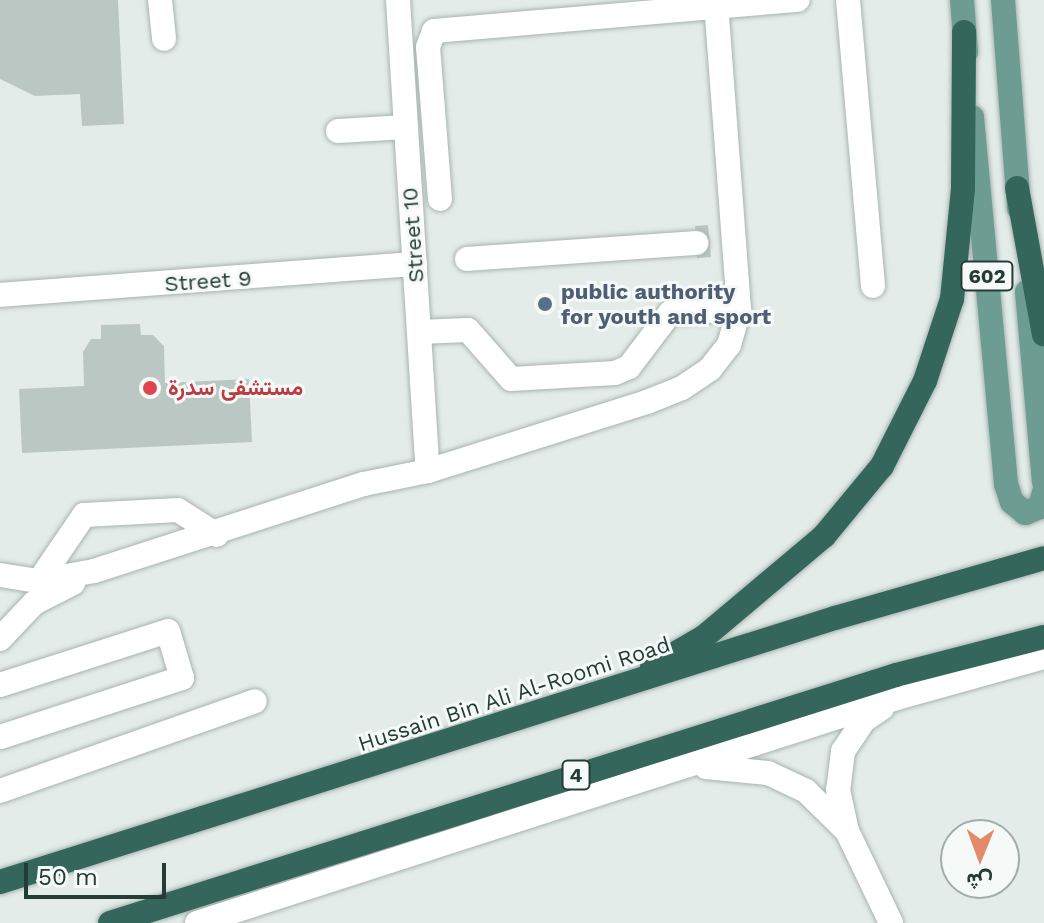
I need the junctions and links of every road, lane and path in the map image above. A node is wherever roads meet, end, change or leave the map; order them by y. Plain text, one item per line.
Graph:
1 (160, 0) edge
2 (398, 0) edge
3 (798, 0) edge
4 (848, 0) edge
5 (962, 0) edge
6 (1003, 0) edge
7 (717, 4) edge
8 (964, 32) junction
9 (164, 39) dead end
10 (406, 127) junction
11 (338, 131) dead end
12 (1017, 188) junction
13 (440, 199) dead end
14 (735, 240) junction
15 (467, 259) dead end
16 (415, 264) junction
17 (873, 286) dead end
18 (0, 295) edge
19 (739, 309) junction
20 (419, 332) junction
21 (1044, 335) edge
22 (428, 471) junction
23 (1044, 481) edge
24 (1044, 492) edge
25 (217, 535) junction
26 (1044, 558) edge
27 (94, 571) junction
28 (0, 575) edge
29 (39, 581) junction
30 (0, 583) edge
31 (1044, 637) edge
32 (0, 639) edge
33 (1044, 657) edge
34 (0, 685) edge
35 (605, 693) junction
36 (897, 698) junction
37 (255, 701) dead end
38 (0, 737) edge
39 (676, 770) junction
40 (0, 791) edge
41 (847, 831) junction
42 (0, 882) edge
43 (110, 923) edge
44 (197, 923) edge
45 (891, 923) edge

1 - 9 street
2 - 10 street, Street 10
3 - 7 street
4 - 17 street
5 - 8 main road, 602
6 - 12 main road, 602
7 - 13 street
7 - 14 street
8 - 24 main road, 602
8 - 35 highway
10 - 11 street
10 - 16 street, Street 10
12 - 21 highway
12 - 23 main road, 602
14 - 15 street
14 - 19 street
16 - 18 street, Street 9
16 - 20 street, Street 10
19 - 20 street
19 - 22 street
20 - 22 street, Street 10
22 - 25 street
25 - 27 street
25 - 29 street
26 - 35 highway, Hussain Bin Ali Al-Roomi Road
27 - 29 street
27 - 32 street
28 - 29 street
30 - 32 street
31 - 43 highway, 4
33 - 36 street
34 - 38 street
35 - 42 highway, Hussain Bin Ali Al-Roomi Road
36 - 39 street
36 - 41 street
37 - 40 street
39 - 41 street
39 - 44 street
41 - 45 street

